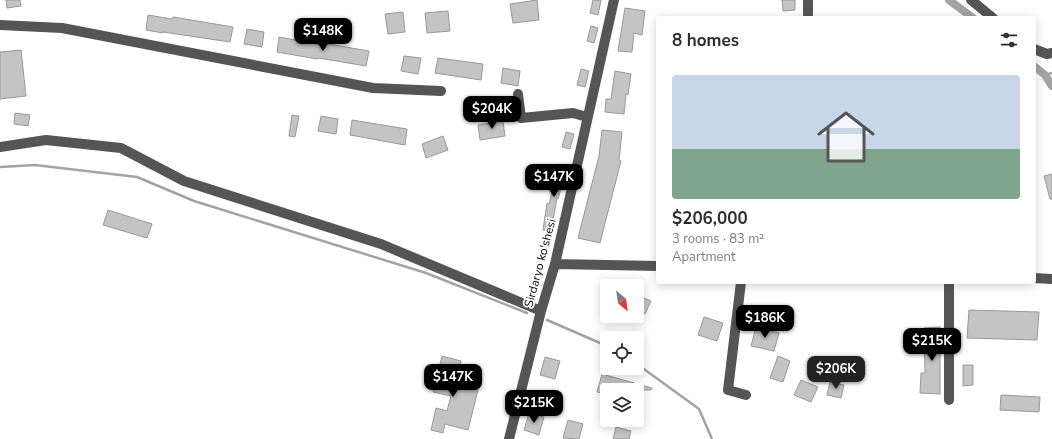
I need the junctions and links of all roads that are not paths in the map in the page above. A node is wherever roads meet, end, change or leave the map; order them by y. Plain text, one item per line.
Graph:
1 (614, 0) edge
2 (808, 0) edge
3 (971, 0) edge
4 (808, 16) edge
5 (991, 16) edge
6 (0, 25) edge
7 (1036, 50) edge
8 (1052, 53) edge
9 (441, 91) dead end
10 (518, 94) dead end
11 (587, 117) junction
12 (0, 147) edge
13 (555, 264) junction
14 (656, 266) edge
15 (1036, 278) edge
16 (1052, 279) edge
17 (740, 284) edge
18 (949, 284) edge
19 (541, 311) junction
20 (746, 395) dead end
21 (949, 400) dead end
22 (509, 439) edge

1 - 11 street, Sirdaryo ko'shesi
2 - 4 street
3 - 5 street
6 - 9 street
7 - 8 street
10 - 11 street
11 - 13 street, Sirdaryo ko'shesi
12 - 19 street
13 - 14 street
13 - 19 street, Sirdaryo ko'shesi
15 - 16 street
17 - 20 street
18 - 21 street
19 - 22 street, Sirdaryo ko'shesi

